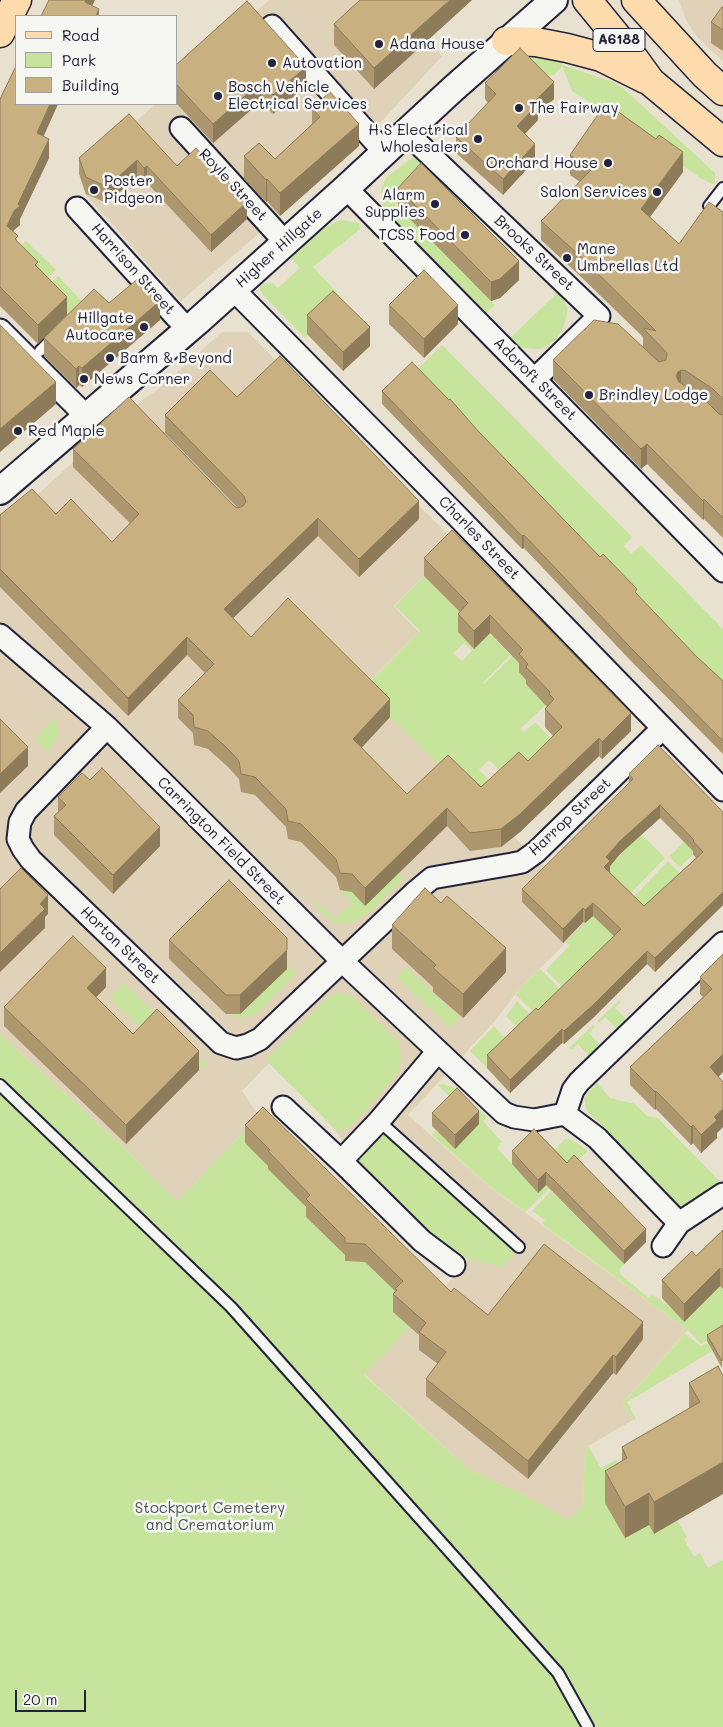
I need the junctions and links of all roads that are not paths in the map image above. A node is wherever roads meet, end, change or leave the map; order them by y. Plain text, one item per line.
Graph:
1 (17, 0) edge
2 (554, 0) edge
3 (587, 0) edge
4 (636, 0) edge
5 (657, 0) edge
6 (272, 26) edge
7 (660, 27) junction
8 (0, 33) edge
9 (506, 41) junction
10 (651, 82) junction
11 (723, 91) edge
12 (181, 128) dead end
13 (406, 133) junction
14 (723, 142) edge
15 (385, 153) junction
16 (346, 188) junction
17 (723, 188) edge
18 (709, 206) edge
19 (78, 208) dead end
20 (285, 242) junction
21 (233, 289) junction
22 (0, 330) edge
23 (188, 330) junction
24 (60, 331) edge
25 (40, 351) dead end
26 (535, 379) junction
27 (87, 417) junction
28 (0, 491) edge
29 (723, 571) edge
30 (0, 635) edge
31 (108, 726) junction
32 (663, 728) junction
33 (723, 790) edge
34 (723, 942) edge
35 (343, 962) junction
36 (438, 1051) junction
37 (0, 1085) edge
38 (283, 1107) dead end
39 (566, 1114) junction
40 (379, 1121) junction
41 (340, 1161) junction
42 (723, 1194) edge
43 (678, 1223) junction
44 (663, 1246) dead end
45 (519, 1247) dead end
46 (454, 1264) dead end
47 (588, 1727) edge

1 - 8 main road
2 - 9 street, Higher Hillgate
3 - 10 main road, A6188
4 - 7 main road, A6188
5 - 7 main road
6 - 15 street
7 - 11 main road, A6188
9 - 10 main road
9 - 13 street, Higher Hillgate
10 - 14 main road, A6188
12 - 20 street, Royle Street
13 - 15 street, Higher Hillgate
13 - 26 street, Brooks Street
15 - 16 street, Higher Hillgate
16 - 20 street, Higher Hillgate
16 - 26 street, Adcroft Street
17 - 18 lane
19 - 23 street, Harrison Street
20 - 21 street, Higher Hillgate
21 - 23 street, Higher Hillgate
21 - 32 street, Charles Street
22 - 27 street
23 - 27 street, Higher Hillgate
24 - 25 lane
26 - 29 street, Adcroft Street
27 - 28 street, Higher Hillgate
30 - 31 street, Carrington Field Street
31 - 35 street, Carrington Field Street
31 - 35 street, Horton Street
32 - 33 street, Charles Street
32 - 35 street, Harrop Street
34 - 39 street
35 - 36 street, Carrington Field Street
36 - 39 street, Carrington Field Street
36 - 40 street
37 - 47 lane
38 - 41 street
39 - 43 street
40 - 41 street
40 - 45 lane
41 - 46 street
42 - 43 street
43 - 44 street

